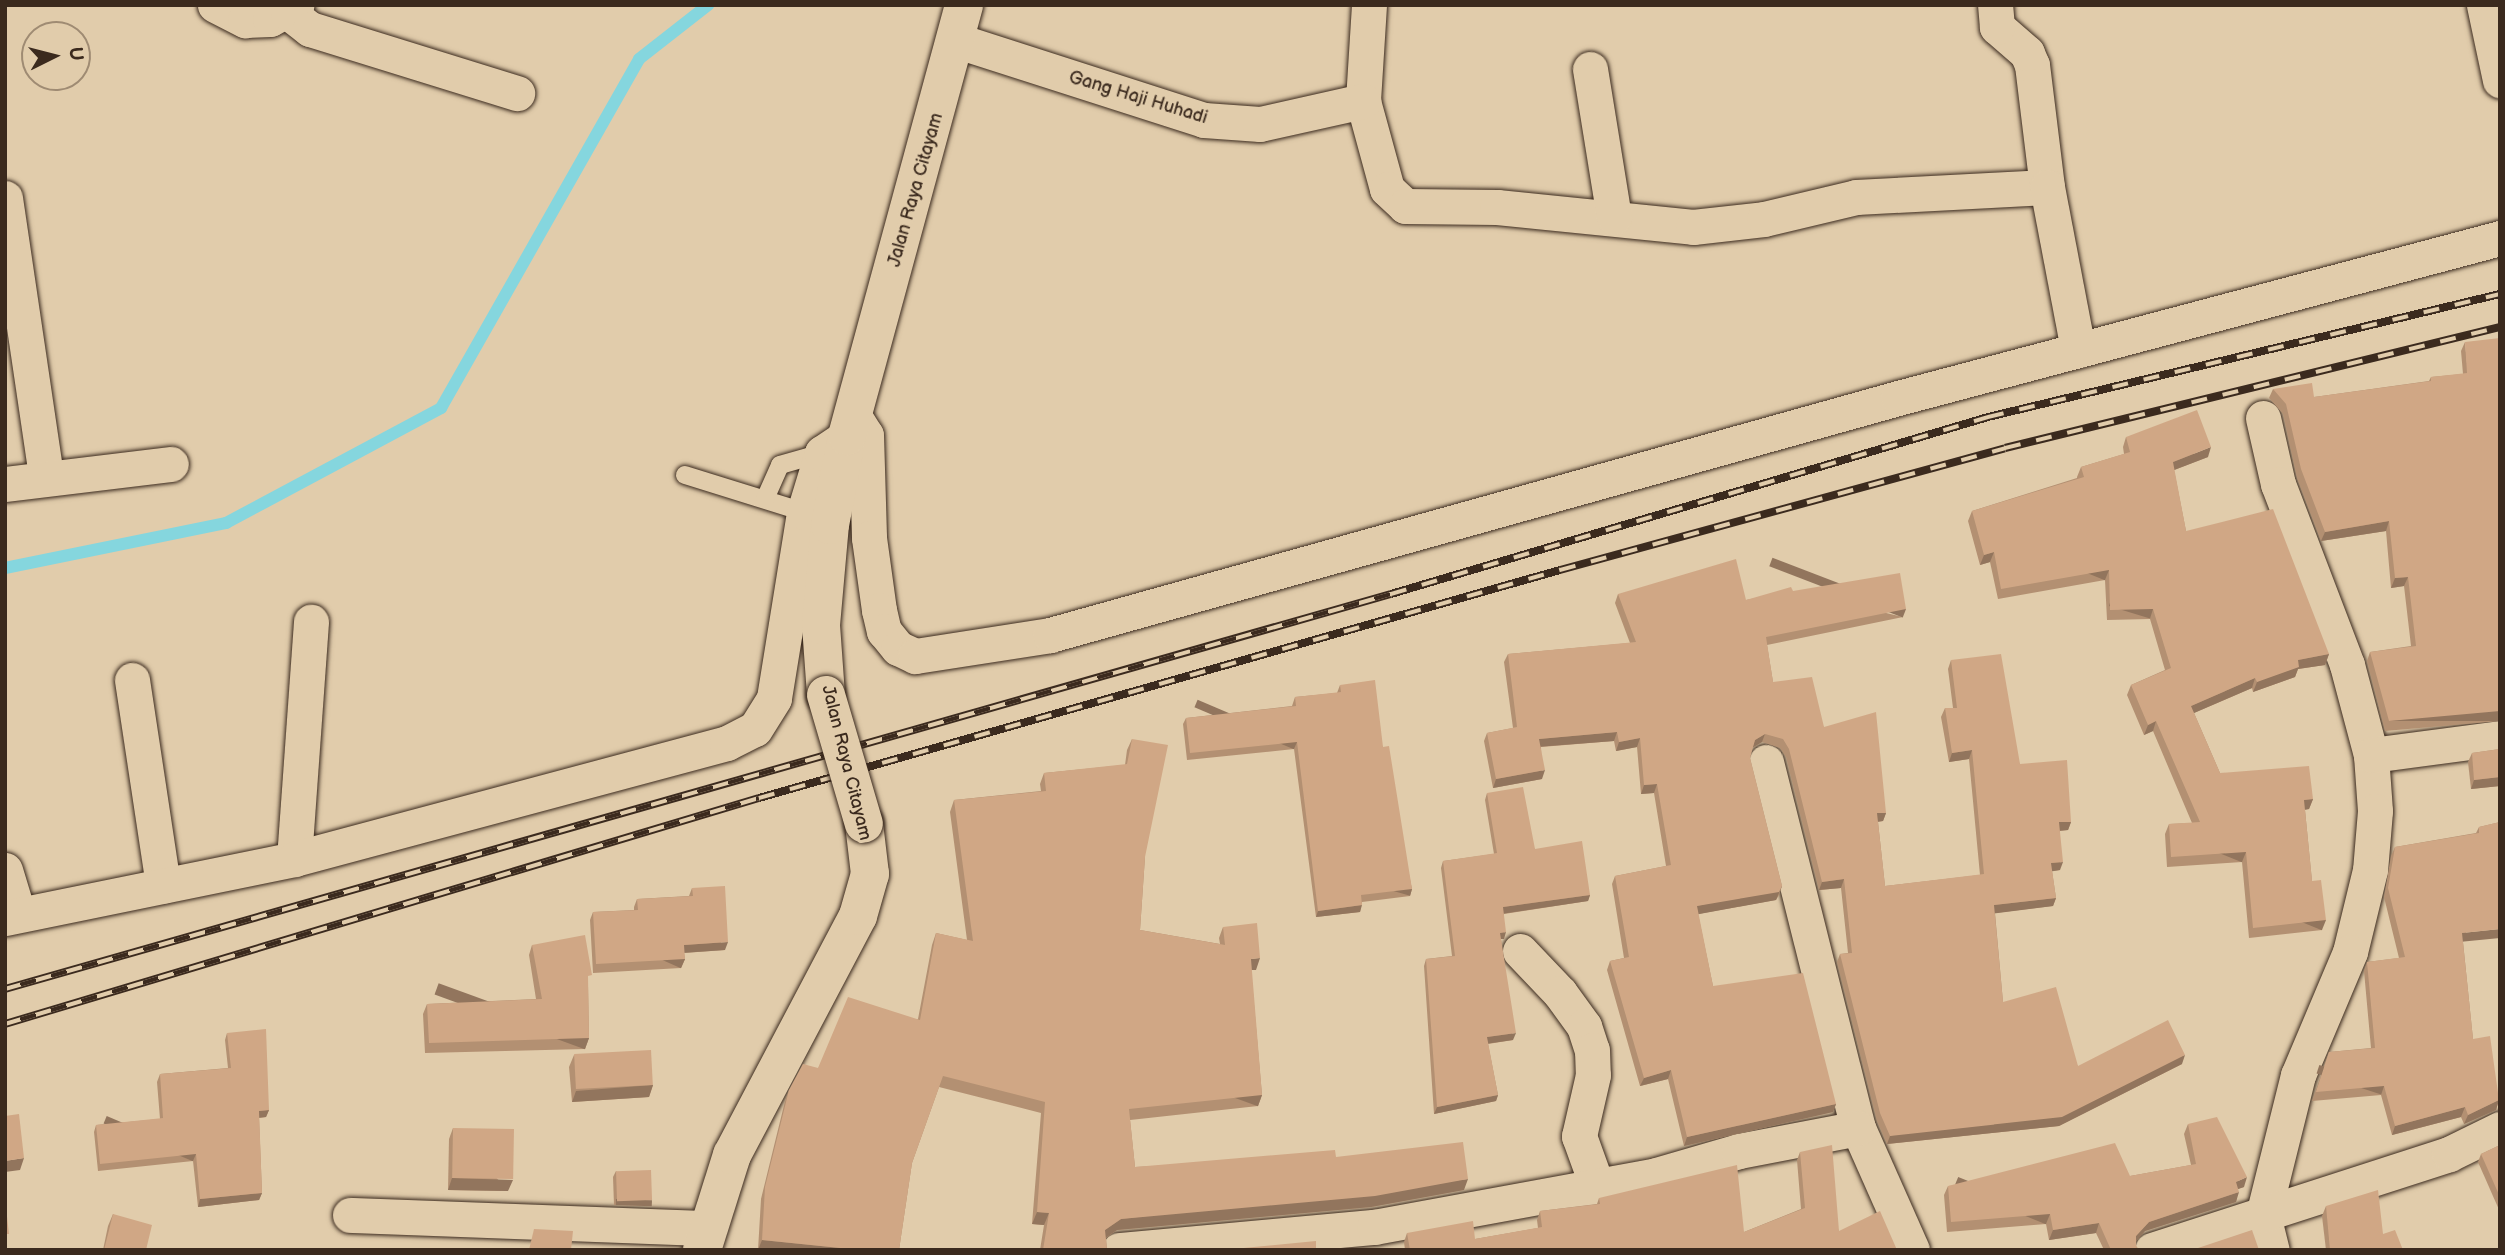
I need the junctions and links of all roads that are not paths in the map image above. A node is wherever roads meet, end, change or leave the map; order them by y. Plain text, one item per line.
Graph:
1 (215, 5) edge
2 (1369, 5) edge
3 (1995, 5) edge
4 (2484, 5) edge
5 (292, 9) edge
6 (961, 23) edge
7 (1590, 69) dead end
8 (2500, 80) edge
9 (517, 93) dead end
10 (1363, 101) junction
11 (2047, 187) junction
12 (5, 198) edge
13 (1614, 217) junction
14 (2500, 237) edge
15 (2078, 350) junction
16 (2263, 418) dead end
17 (841, 434) junction
18 (171, 464) dead end
19 (685, 475) dead end
20 (46, 477) junction
21 (5, 484) edge
22 (765, 499) junction
23 (804, 512) junction
24 (312, 622) dead end
25 (132, 680) dead end
26 (2500, 738) edge
27 (2371, 755) junction
28 (1766, 762) dead end
29 (294, 859) junction
30 (5, 870) edge
31 (163, 886) junction
32 (12, 916) edge
33 (1520, 951) dead end
34 (1858, 1128) junction
35 (2500, 1129) edge
36 (1597, 1186) junction
37 (349, 1215) dead end
38 (2263, 1215) junction
39 (704, 1239) edge
40 (1346, 1240) edge
41 (1119, 1250) edge
42 (1912, 1250) edge
43 (2152, 1250) edge
44 (2272, 1250) edge

1 - 5 street
2 - 10 street
3 - 11 street
4 - 8 street
5 - 9 street
6 - 10 street, Gang Haji Huhadi
6 - 17 main road, Jalan Raya Citayam
7 - 13 street
10 - 13 street
11 - 13 street
11 - 15 street
12 - 20 street
14 - 15 street
15 - 17 street
16 - 27 street
17 - 22 lane
17 - 23 street
17 - 39 main road, Jalan Raya Citayam, bridge
18 - 20 street
19 - 22 lane
20 - 21 street
22 - 23 lane
23 - 29 street
24 - 29 street
25 - 31 street
26 - 27 street
27 - 38 street
28 - 34 street
29 - 31 street
30 - 32 street
31 - 32 street
33 - 36 street
34 - 36 street
34 - 42 street
35 - 38 street
36 - 40 street
37 - 39 street
38 - 43 street
38 - 44 street
40 - 41 street

